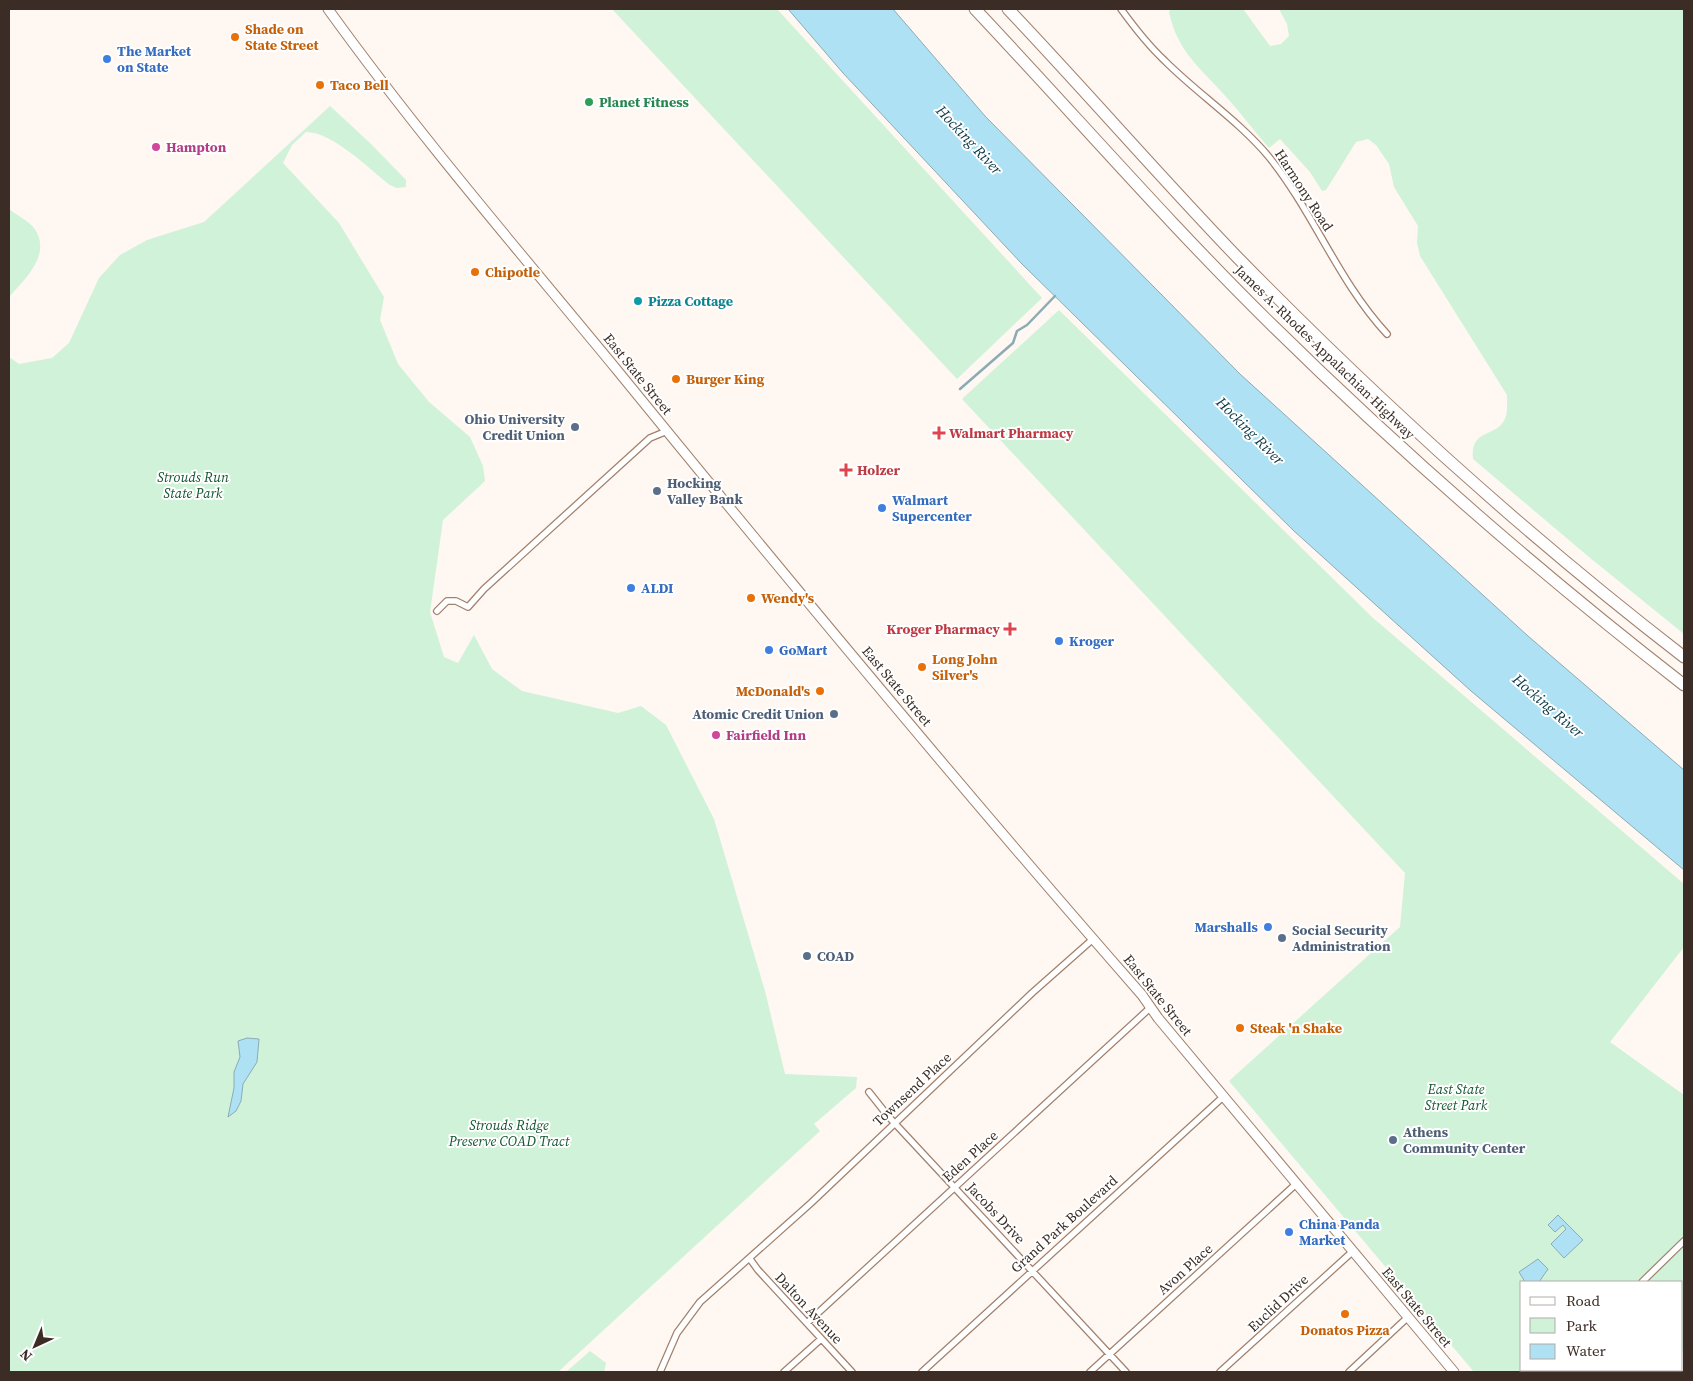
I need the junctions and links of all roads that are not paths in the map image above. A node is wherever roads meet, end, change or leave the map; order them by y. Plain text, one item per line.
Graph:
1 (328, 9) edge
2 (975, 9) edge
3 (1008, 9) edge
4 (1121, 9) edge
5 (1387, 334) dead end
6 (667, 432) junction
7 (437, 611) dead end
8 (1684, 657) edge
9 (1684, 685) edge
10 (1093, 939) junction
11 (1151, 1007) junction
12 (869, 1092) dead end
13 (1224, 1096) junction
14 (894, 1122) junction
15 (1296, 1184) junction
16 (955, 1187) junction
17 (1684, 1241) edge
18 (1352, 1252) junction
19 (750, 1259) junction
20 (1032, 1270) junction
21 (1643, 1281) edge
22 (1407, 1318) junction
23 (807, 1323) junction
24 (821, 1339) junction
25 (1109, 1354) junction
26 (660, 1372) edge
27 (784, 1372) edge
28 (852, 1372) edge
29 (922, 1372) edge
30 (1090, 1372) edge
31 (1126, 1372) edge
32 (1220, 1372) edge
33 (1349, 1372) edge
34 (1454, 1372) edge

1 - 6 main road, East State Street
2 - 9 highway, James A. Rhodes Appalachian Highway
3 - 8 highway, James A. Rhodes Appalachian Highway
4 - 5 street, Harmony Road
6 - 7 street
6 - 10 main road, East State Street
10 - 11 main road, East State Street
10 - 14 street, Townsend Place
11 - 13 main road, East State Street
11 - 16 street, Eden Place
12 - 14 street, Jacobs Drive
13 - 15 main road, East State Street
13 - 20 street, Grand Park Boulevard
14 - 16 street, Jacobs Drive
14 - 19 street, Townsend Place
15 - 18 main road, East State Street
15 - 25 street, Avon Place
16 - 20 street, Jacobs Drive
16 - 23 street, Eden Place
17 - 21 street
18 - 22 main road, East State Street
18 - 32 street, Euclid Drive
19 - 23 street, Dalton Avenue
19 - 26 street, Townsend Place
20 - 25 street, Jacobs Drive
20 - 29 street, Grand Park Boulevard
22 - 33 street
22 - 34 main road, East State Street
23 - 24 street, Dalton Avenue
24 - 27 street
24 - 28 street, Dalton Avenue
25 - 30 street, Avon Place
25 - 31 street, Jacobs Drive

